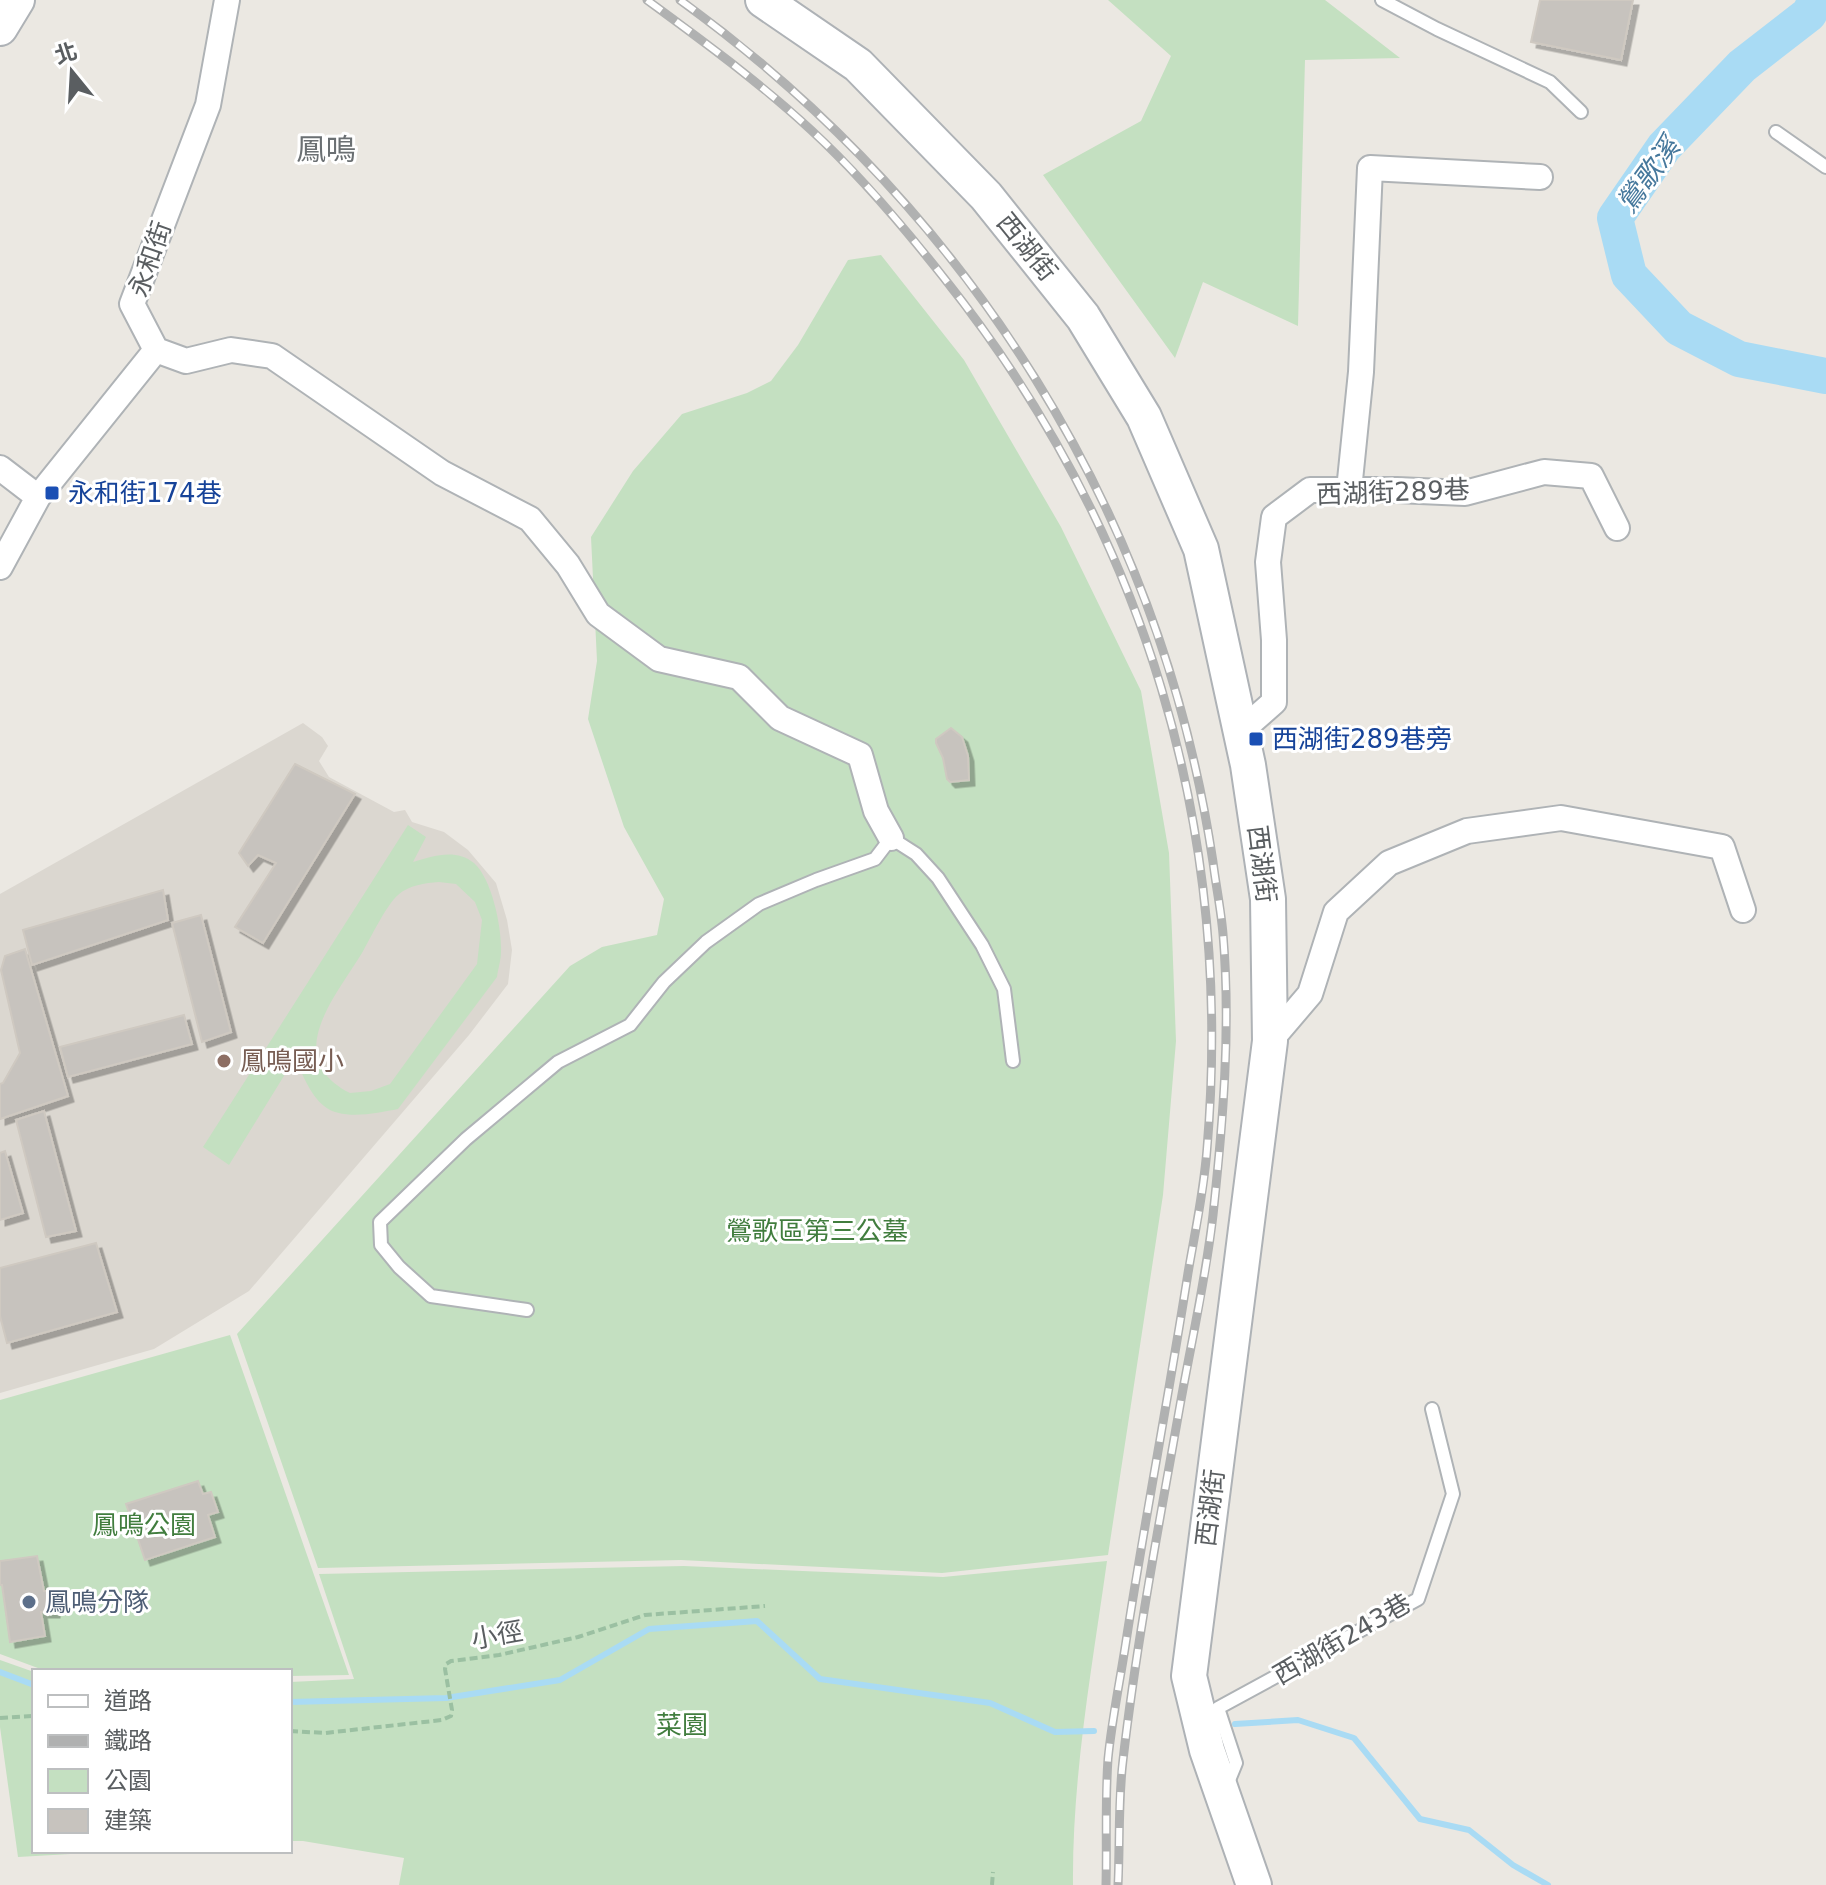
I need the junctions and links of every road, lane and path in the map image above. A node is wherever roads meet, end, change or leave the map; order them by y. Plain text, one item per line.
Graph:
1 (17, 0) edge
2 (227, 0) edge
3 (763, 0) edge
4 (1382, 0) edge
5 (0, 28) edge
6 (1581, 112) dead end
7 (1776, 132) dead end
8 (1826, 167) edge
9 (1540, 177) dead end
10 (156, 350) junction
11 (0, 468) edge
12 (1349, 490) junction
13 (38, 497) junction
14 (1617, 528) dead end
15 (0, 567) edge
16 (1241, 731) junction
17 (891, 838) junction
18 (1743, 910) dead end
19 (1270, 1041) junction
20 (1013, 1061) dead end
21 (527, 1310) dead end
22 (1432, 1409) dead end
23 (765, 1606) dead end
24 (32, 1716) edge
25 (0, 1718) edge
26 (292, 1731) edge
27 (1222, 1795) junction
28 (993, 1872) dead end
29 (992, 1885) edge
30 (1254, 1885) edge

1 - 5 street
2 - 10 street, 永和街
3 - 16 street, 西湖街
4 - 6 lane
7 - 8 lane
9 - 12 street
10 - 13 street
10 - 17 street
11 - 13 street
12 - 14 street, 西湖街289巷
12 - 16 street, 西湖街289巷
13 - 15 street
16 - 19 street, 西湖街
17 - 20 lane
17 - 21 lane
18 - 19 street
19 - 27 street, 西湖街
22 - 27 lane, 西湖街243巷
23 - 26 path, 小徑
24 - 25 path
27 - 30 street, 西湖街
28 - 29 path

